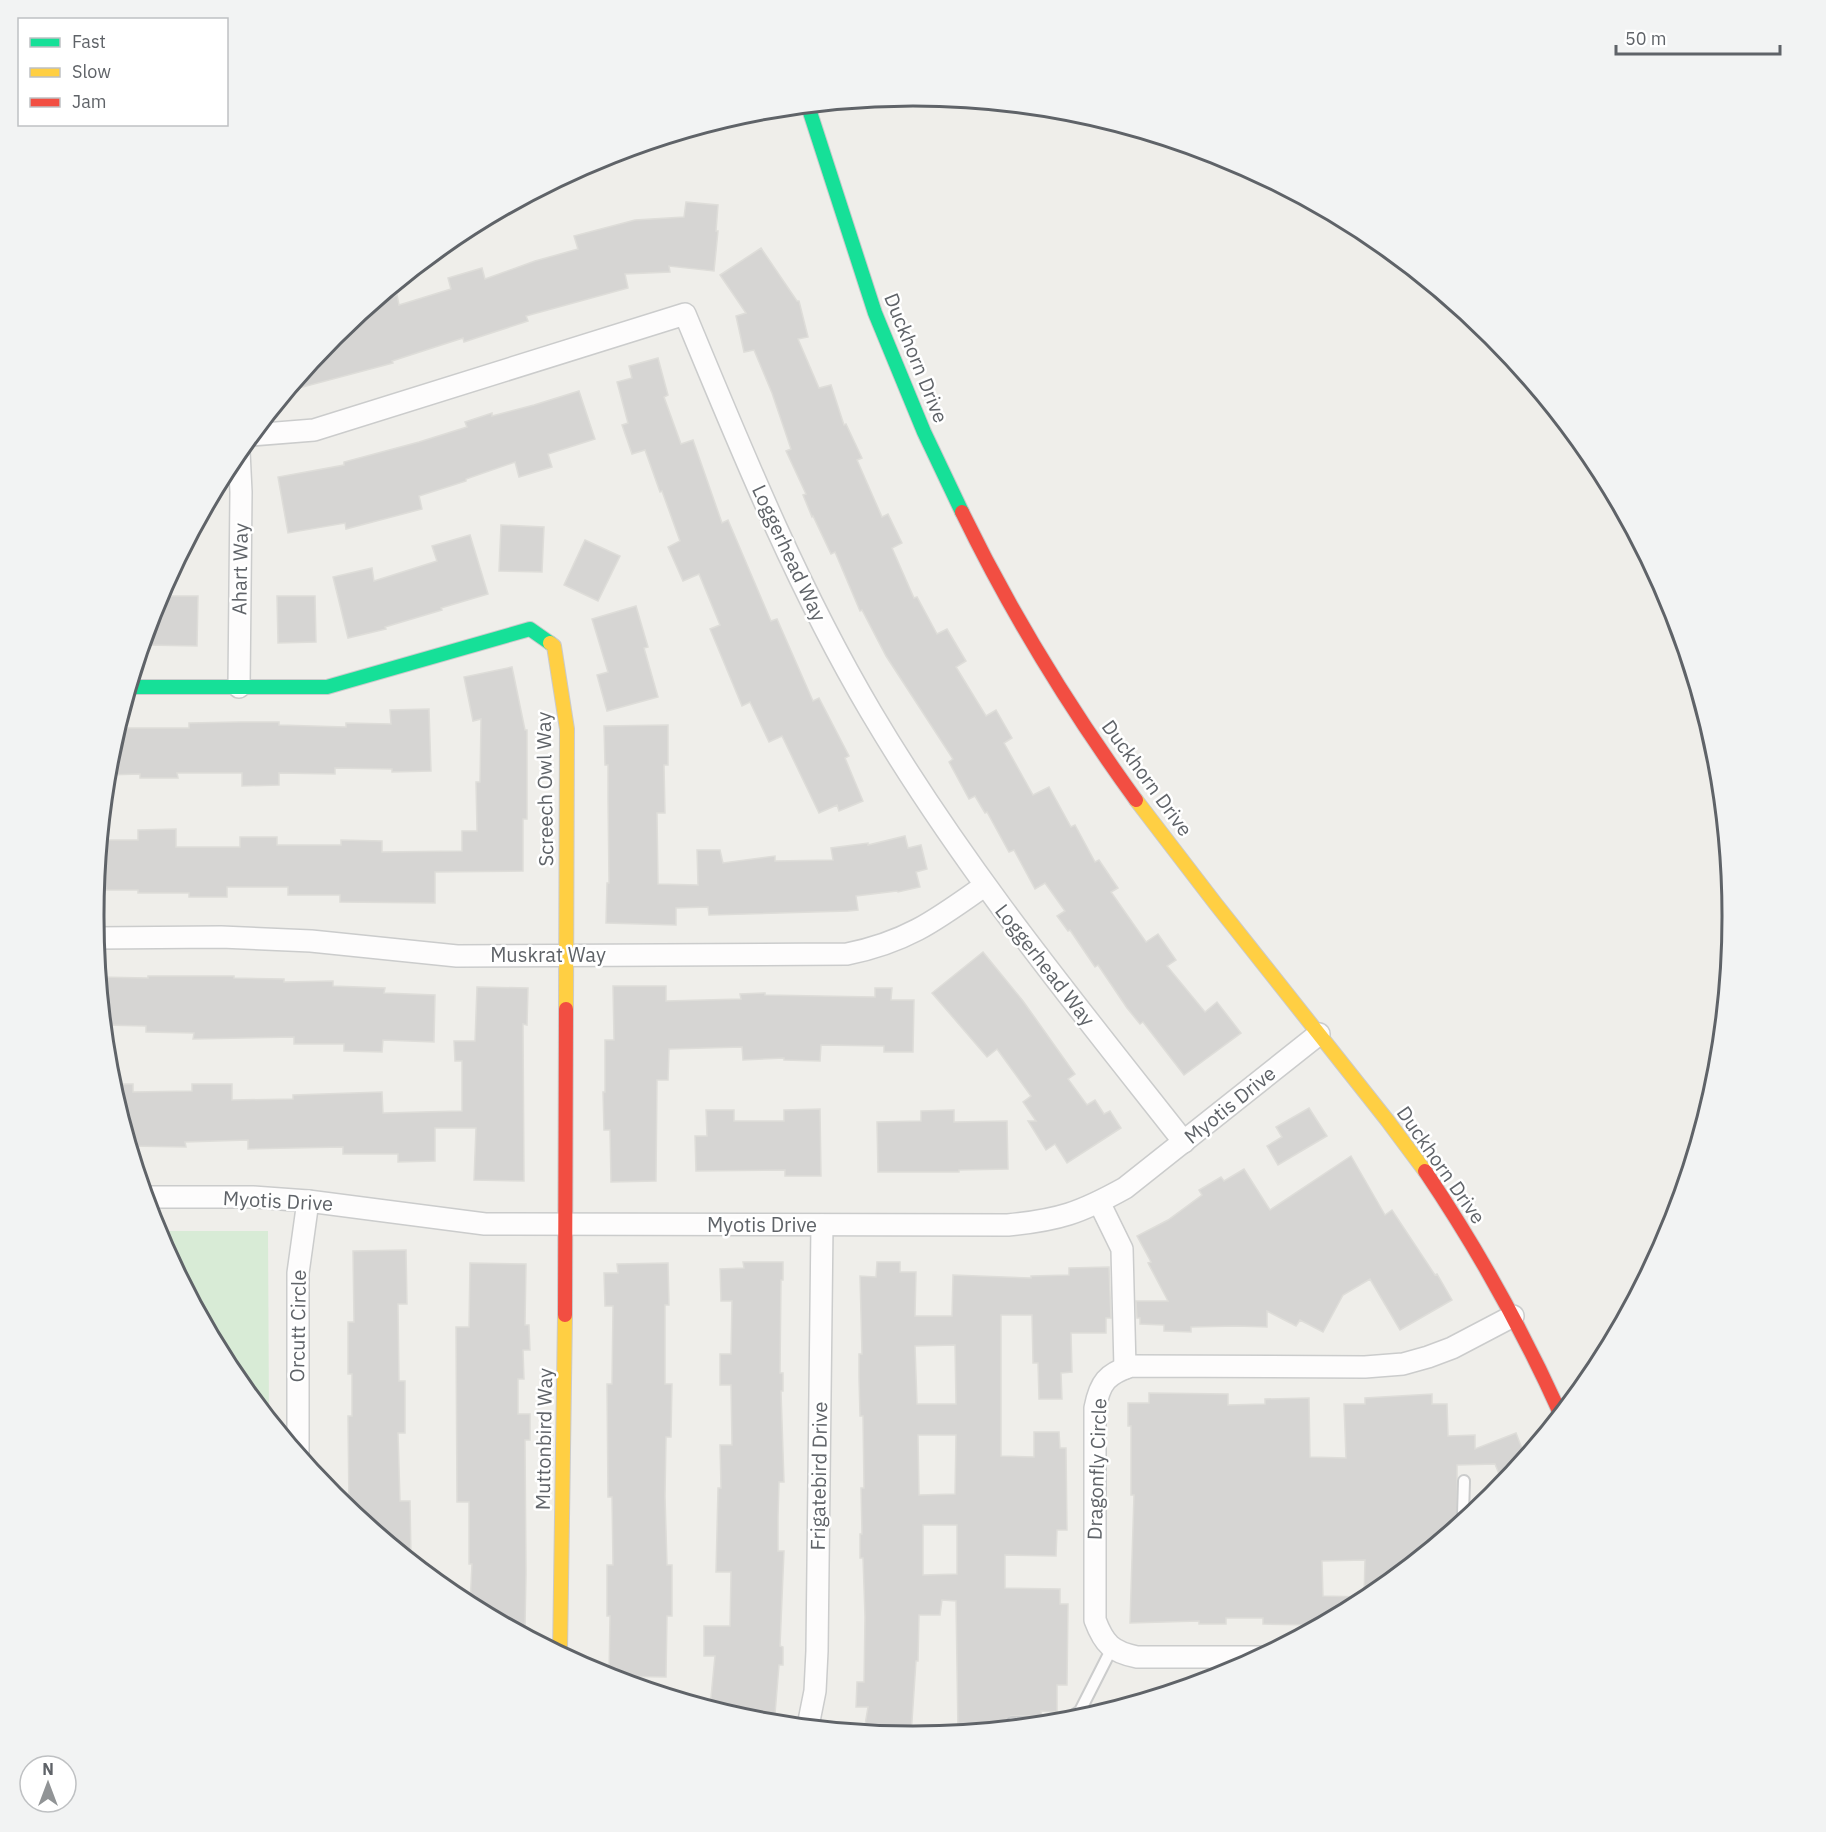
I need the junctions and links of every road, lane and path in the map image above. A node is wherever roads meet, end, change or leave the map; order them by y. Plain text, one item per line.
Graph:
1 (810, 113) edge
2 (263, 434) edge
3 (240, 466) edge
4 (137, 687) edge
5 (238, 687) junction
6 (984, 886) junction
7 (104, 938) edge
8 (566, 956) junction
9 (1319, 1034) junction
10 (1184, 1142) junction
11 (154, 1197) edge
12 (308, 1201) junction
13 (1099, 1202) junction
14 (566, 1225) junction
15 (822, 1225) junction
16 (1513, 1316) junction
17 (1125, 1368) junction
18 (1557, 1406) edge
19 (298, 1443) edge
20 (1464, 1481) dead end
21 (1463, 1509) edge
22 (560, 1644) edge
23 (1112, 1648) junction
24 (1240, 1656) edge
25 (1082, 1708) edge
26 (809, 1719) edge

1 - 9 street, Duckhorn Drive
2 - 6 street, Loggerhead Way
3 - 5 street, Ahart Way
4 - 5 street, Screech Owl Way
5 - 8 street, Screech Owl Way
6 - 8 street, Muskrat Way
6 - 10 street, Loggerhead Way
7 - 8 street, Muskrat Way
8 - 14 street, Screech Owl Way
9 - 10 street, Myotis Drive
9 - 16 street, Duckhorn Drive
10 - 13 street, Myotis Drive
11 - 12 street, Myotis Drive
12 - 14 street, Myotis Drive
12 - 19 street, Orcutt Circle
13 - 15 street, Myotis Drive
13 - 17 street
14 - 15 street, Myotis Drive
14 - 22 street, Muttonbird Way
15 - 26 street, Frigatebird Drive
16 - 17 street
16 - 18 street, Duckhorn Drive
17 - 23 street, Dragonfly Circle
20 - 21 lane
23 - 24 street
23 - 25 lane

